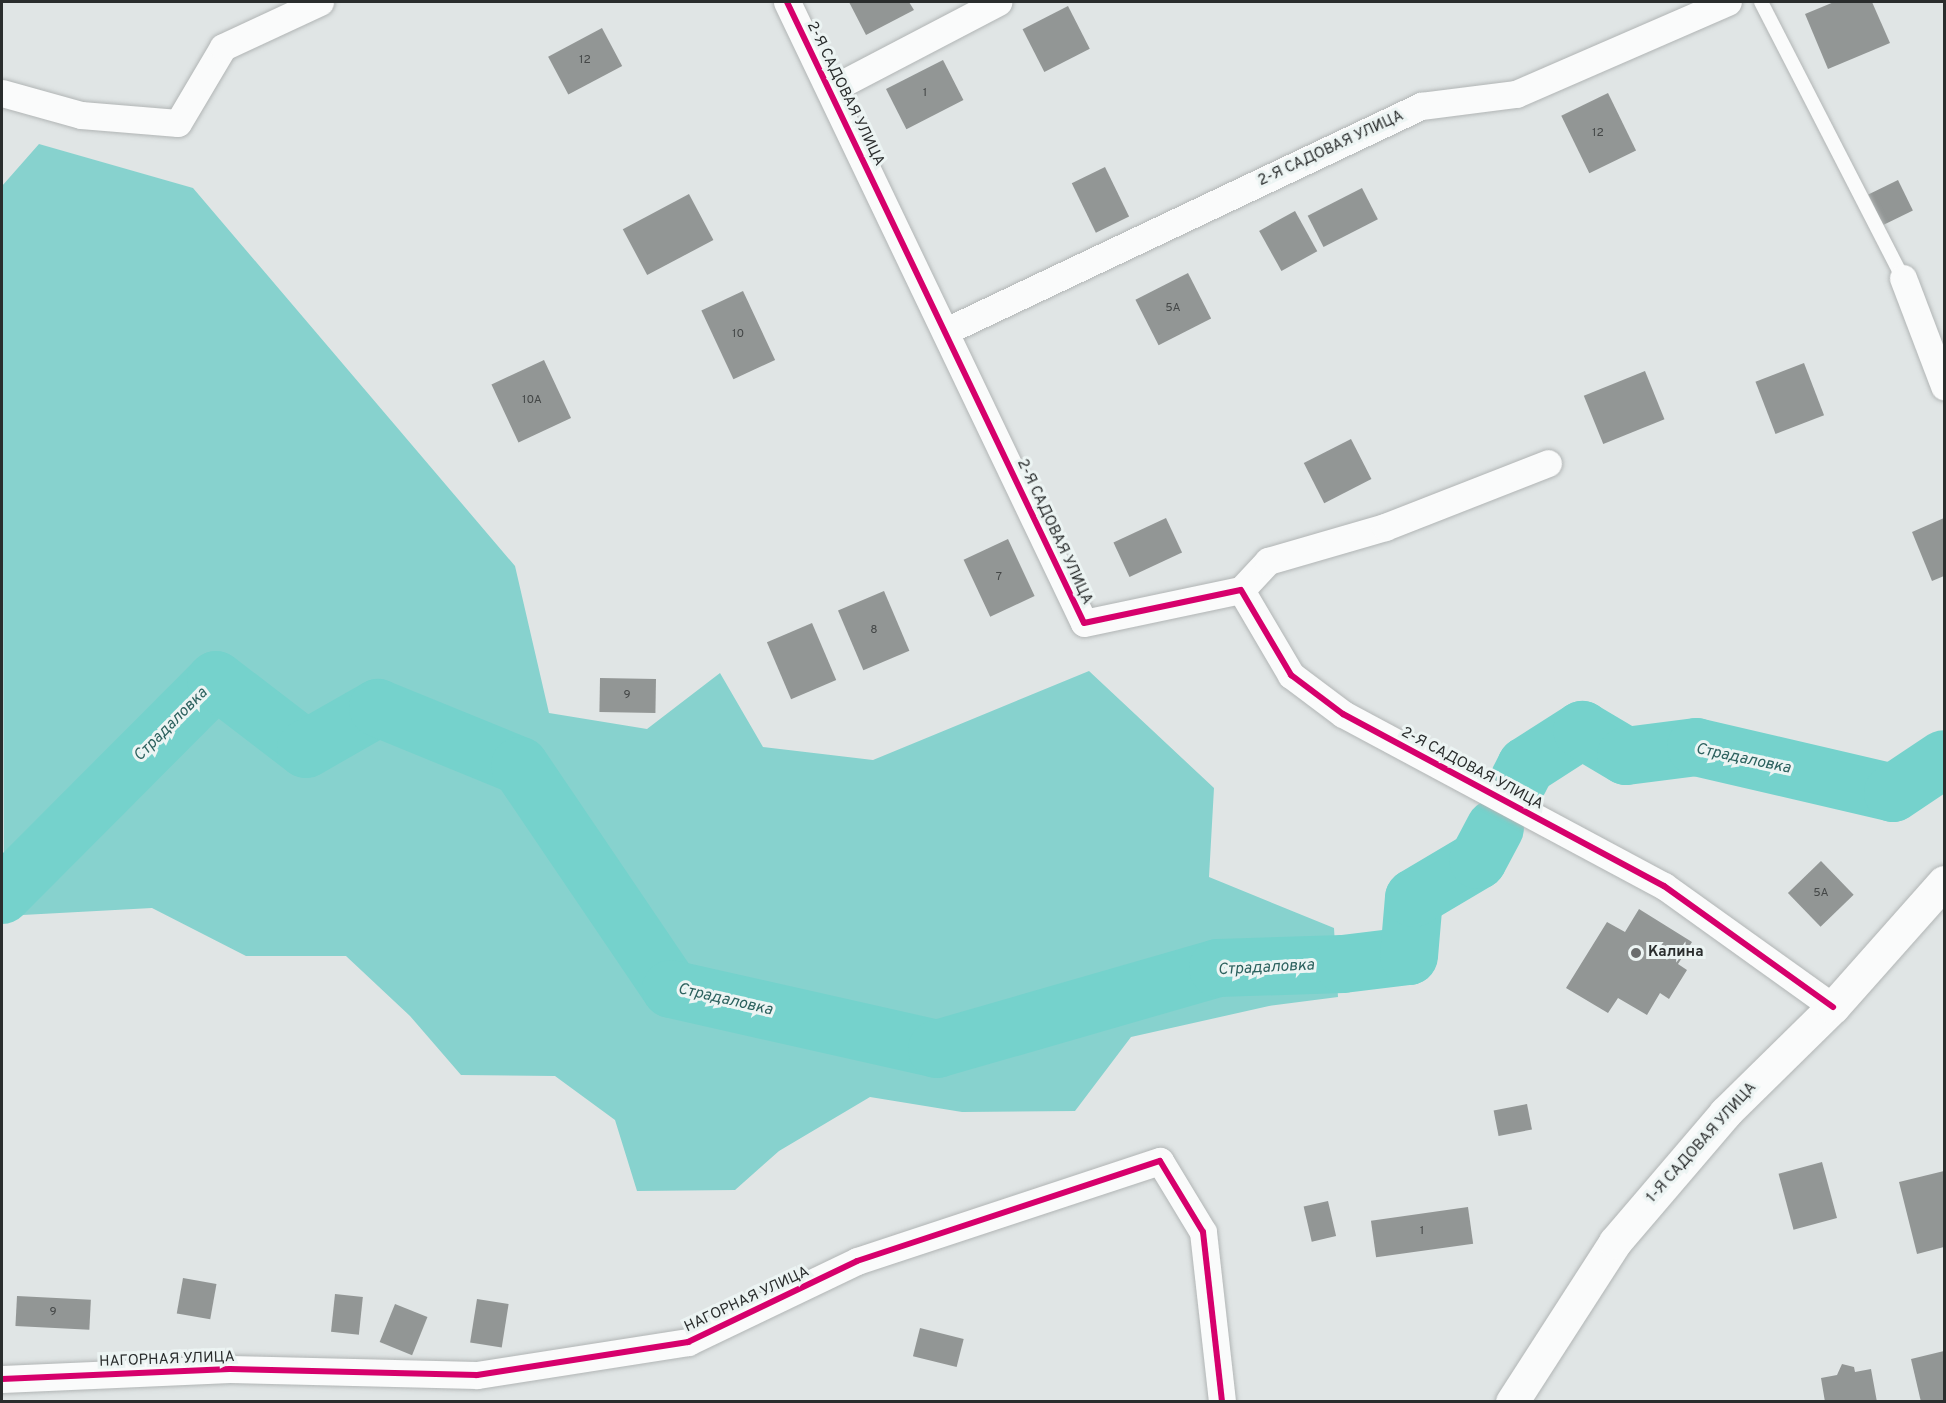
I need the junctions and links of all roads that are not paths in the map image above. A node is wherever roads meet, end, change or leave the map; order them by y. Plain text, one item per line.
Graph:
1 (320, 2) edge
2 (787, 2) edge
3 (998, 2) edge
4 (1728, 2) edge
5 (1761, 2) edge
6 (830, 90) junction
7 (2, 93) edge
8 (1903, 278) joint
9 (946, 331) junction
10 (1944, 386) edge
11 (1548, 463) dead end
12 (1241, 590) junction
13 (1944, 882) edge
14 (1833, 1007) junction
15 (2, 1379) edge
16 (1222, 1401) edge
17 (1512, 1401) edge

1 - 7 street
2 - 6 street, 2-Я САДОВАЯ УЛИЦА
3 - 6 street
4 - 9 street, 2-Я САДОВАЯ УЛИЦА
5 - 8 lane
6 - 9 street, 2-Я САДОВАЯ УЛИЦА
8 - 10 street
9 - 12 street, 2-Я САДОВАЯ УЛИЦА
11 - 12 street
12 - 14 street, 2-Я САДОВАЯ УЛИЦА
13 - 14 street, 1-Я САДОВАЯ УЛИЦА
14 - 17 street, 1-Я САДОВАЯ УЛИЦА
15 - 16 street, НАГОРНАЯ УЛИЦА

